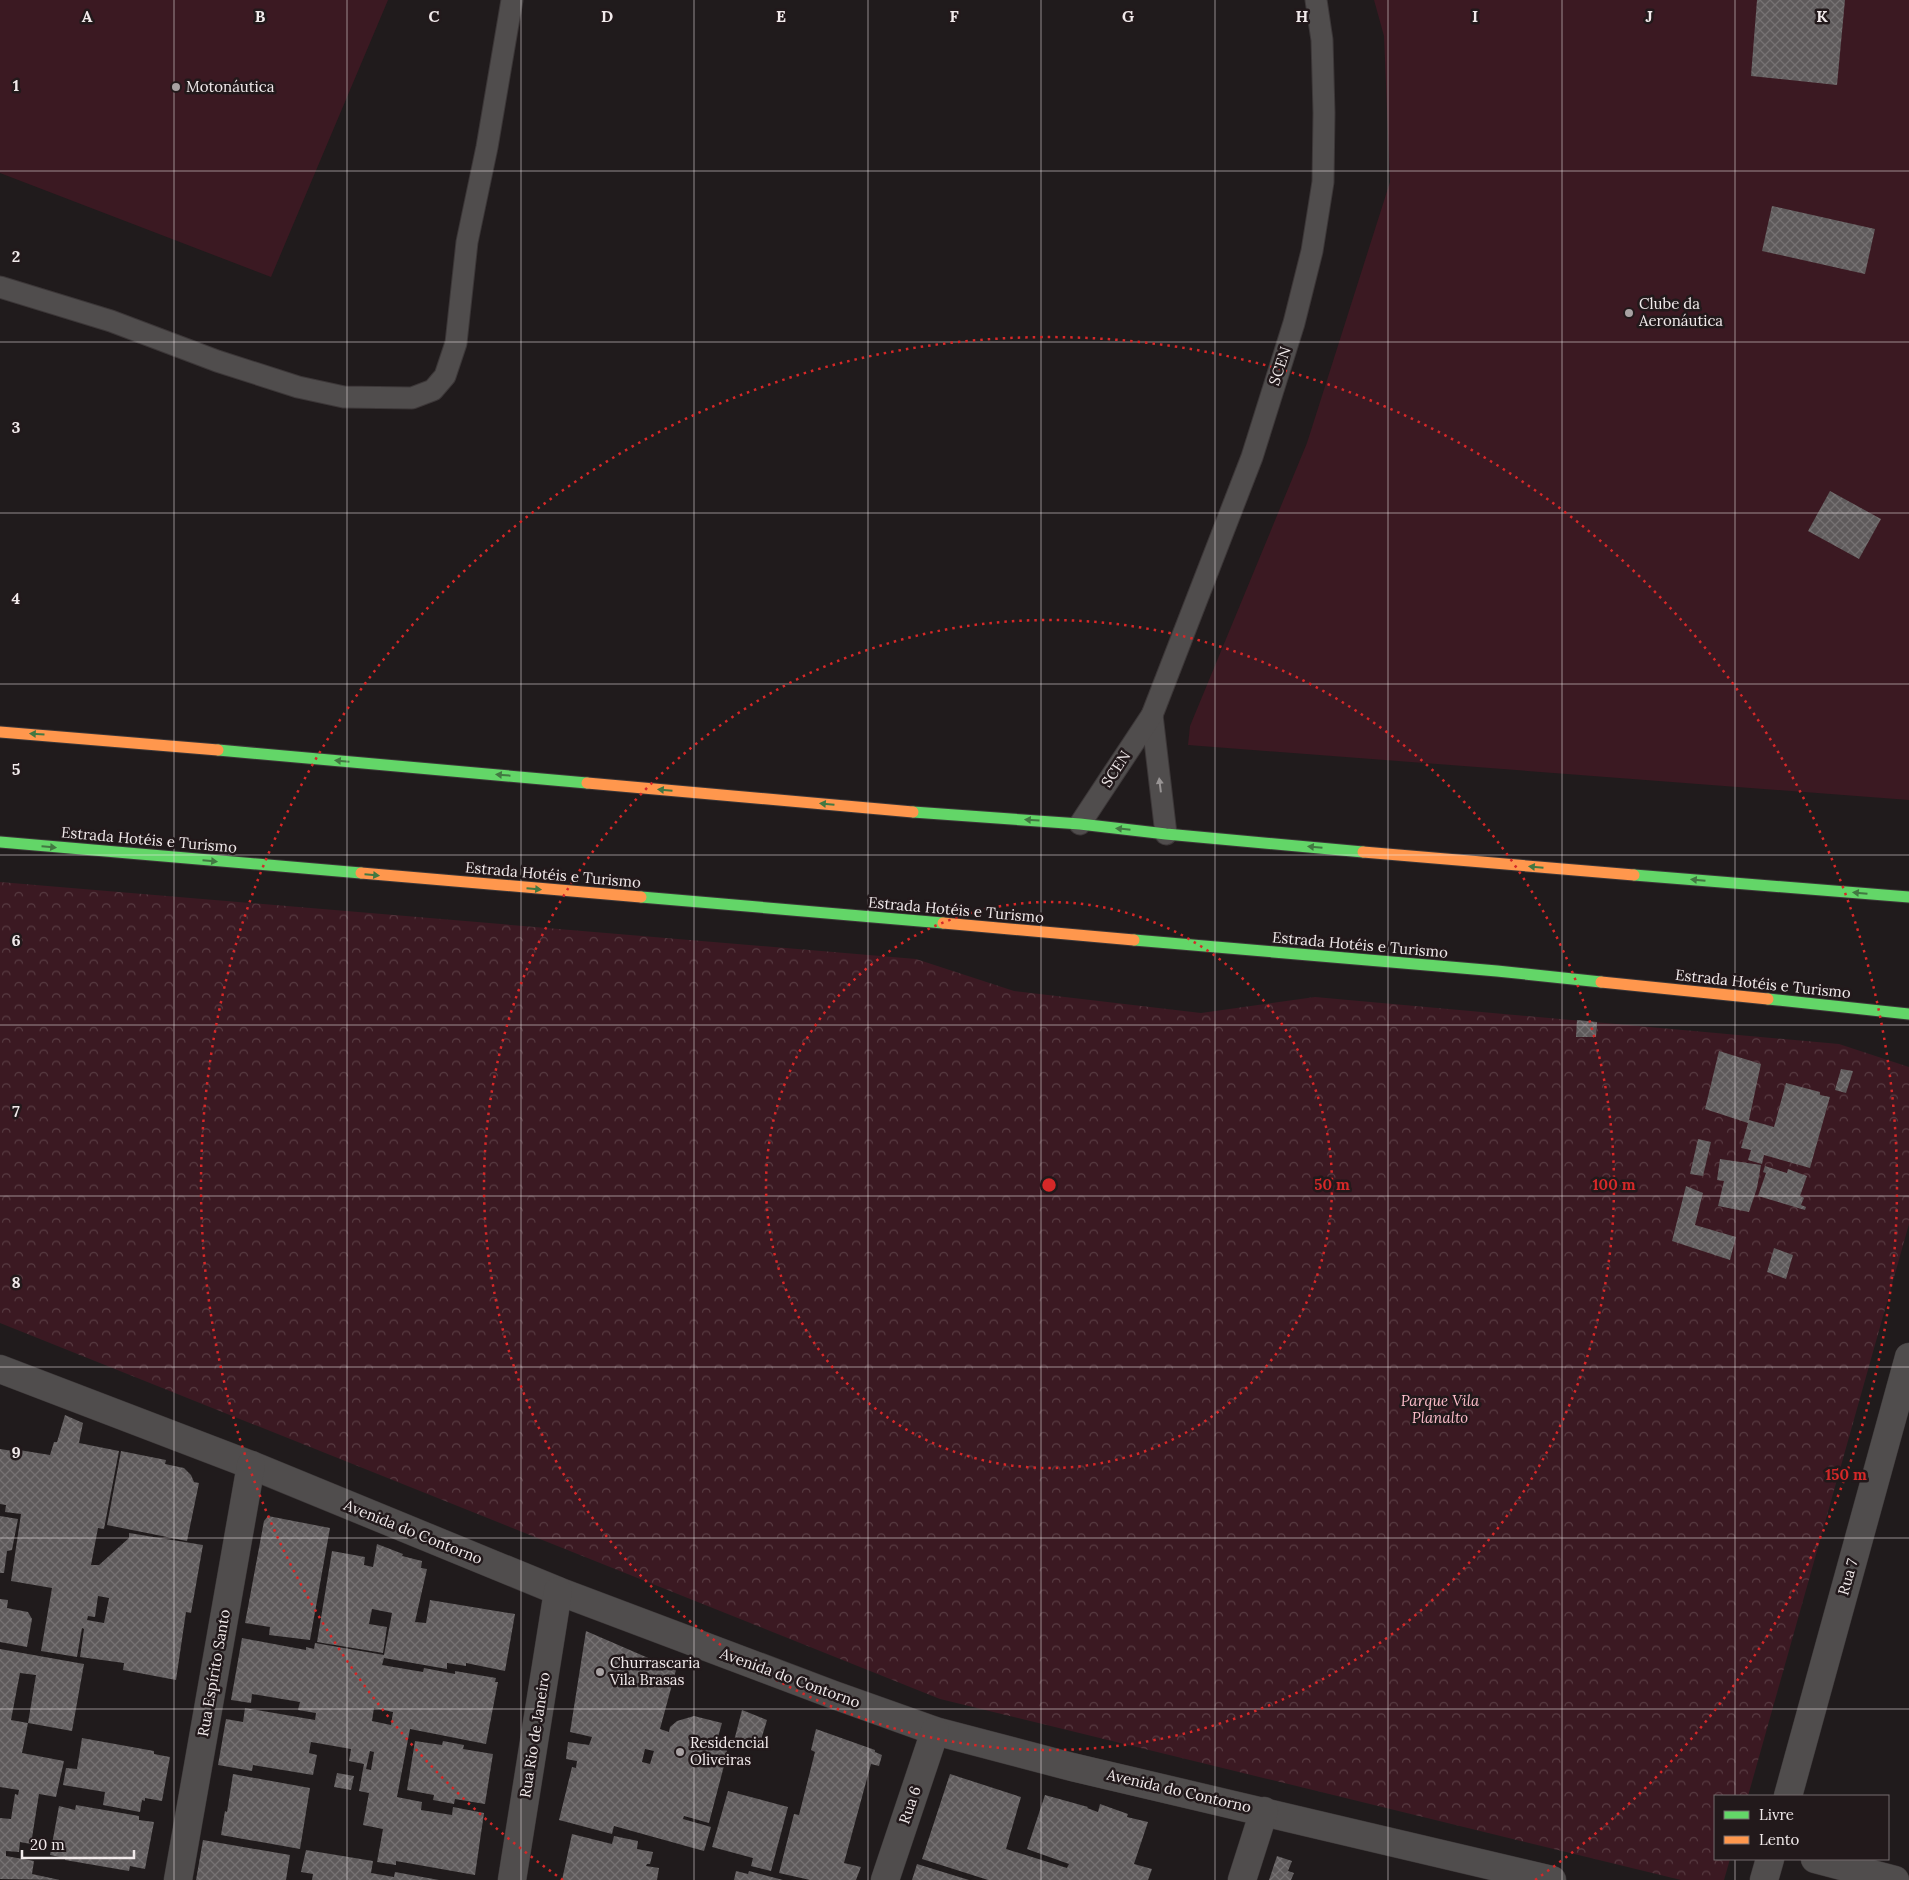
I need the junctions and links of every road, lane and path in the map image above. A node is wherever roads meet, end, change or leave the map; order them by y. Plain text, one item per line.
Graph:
1 (512, 0) edge
2 (1316, 0) edge
3 (0, 288) edge
4 (1152, 715) junction
5 (0, 732) edge
6 (1080, 824) junction
7 (1166, 834) junction
8 (0, 842) edge
9 (1909, 897) edge
10 (1909, 1014) edge
11 (1909, 1357) edge
12 (0, 1369) edge
13 (251, 1465) junction
14 (558, 1591) junction
15 (935, 1731) junction
16 (1788, 1795) edge
17 (1264, 1811) junction
18 (1770, 1860) edge
19 (1819, 1860) edge
20 (178, 1880) edge
21 (512, 1880) edge
22 (885, 1880) edge
23 (1242, 1880) edge
24 (1552, 1880) edge
25 (1764, 1880) edge
26 (1895, 1880) edge

1 - 3 lane
2 - 4 lane, SCEN
4 - 6 lane, SCEN
7 -> 4 lane, SCEN
6 -> 5 main road
7 -> 6 main road
9 -> 7 main road
8 -> 10 main road, Estrada Hotéis e Turismo
11 - 16 street, Rua 7
12 - 13 street, Avenida do Contorno
13 - 14 street, Avenida do Contorno
13 - 20 street, Rua Espírito Santo
14 - 15 street, Avenida do Contorno
14 - 21 street, Rua Rio de Janeiro
15 - 17 street, Avenida do Contorno
15 - 22 street, Rua 6
17 - 23 street
17 - 24 street, Avenida do Contorno
18 - 25 street
19 - 26 street

